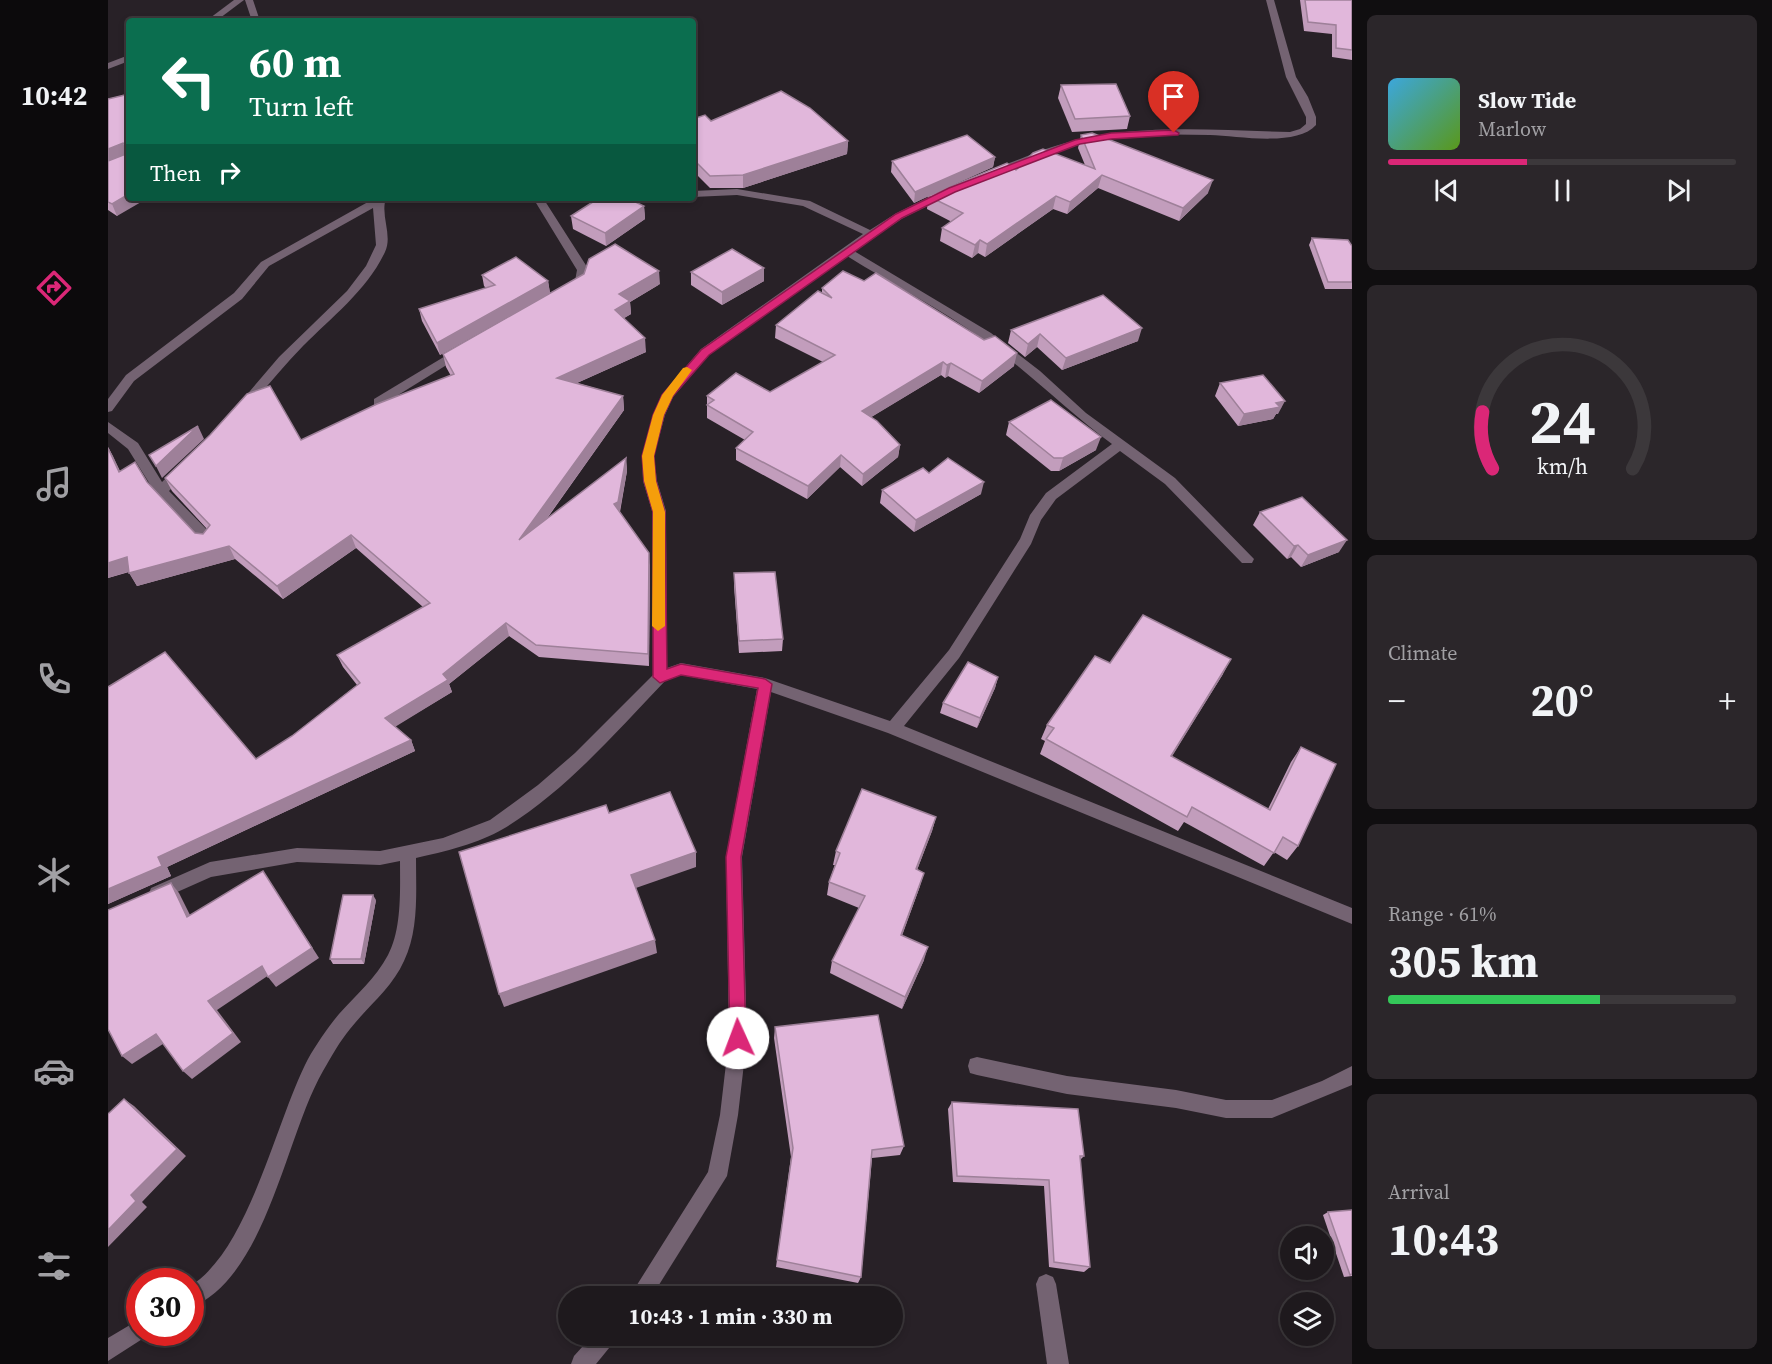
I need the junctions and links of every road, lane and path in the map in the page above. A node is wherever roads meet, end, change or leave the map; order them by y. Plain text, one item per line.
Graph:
1 (240, 0) edge
2 (249, 0) edge
3 (1270, 0) edge
4 (214, 18) edge
5 (255, 18) edge
6 (126, 59) edge
7 (108, 66) edge
8 (985, 177) edge
9 (952, 190) edge
10 (696, 194) edge
11 (376, 201) edge
12 (380, 201) edge
13 (540, 201) edge
14 (871, 234) junction
15 (847, 252) junction
16 (564, 294) edge
17 (471, 345) edge
18 (378, 402) edge
19 (108, 408) edge
20 (237, 414) edge
21 (108, 426) edge
22 (1121, 444) junction
23 (194, 459) edge
24 (160, 491) junction
25 (208, 540) edge
26 (1247, 560) dead end
27 (660, 677) junction
28 (765, 684) junction
29 (893, 728) junction
30 (408, 852) junction
31 (139, 901) edge
32 (1352, 916) edge
33 (977, 1066) dead end
34 (1352, 1075) edge
35 (1046, 1284) dead end
36 (646, 1286) edge
37 (204, 1290) edge
38 (126, 1338) edge
39 (598, 1346) edge
40 (108, 1350) edge
41 (582, 1364) edge
42 (1058, 1364) edge

1 - 4 street
2 - 5 street
3 - 8 street
6 - 7 street
9 - 14 street
10 - 14 street
11 - 19 street
12 - 20 street
13 - 16 street
14 - 15 street
15 - 22 street
15 - 27 street
17 - 18 street
21 - 24 street
22 - 26 street
22 - 29 street
23 - 24 street
24 - 25 street
27 - 28 street
27 - 30 street
28 - 29 street
28 - 36 street
29 - 32 street
30 - 31 street
30 - 37 street
33 - 34 street
35 - 42 street
38 - 40 street
39 - 41 street

